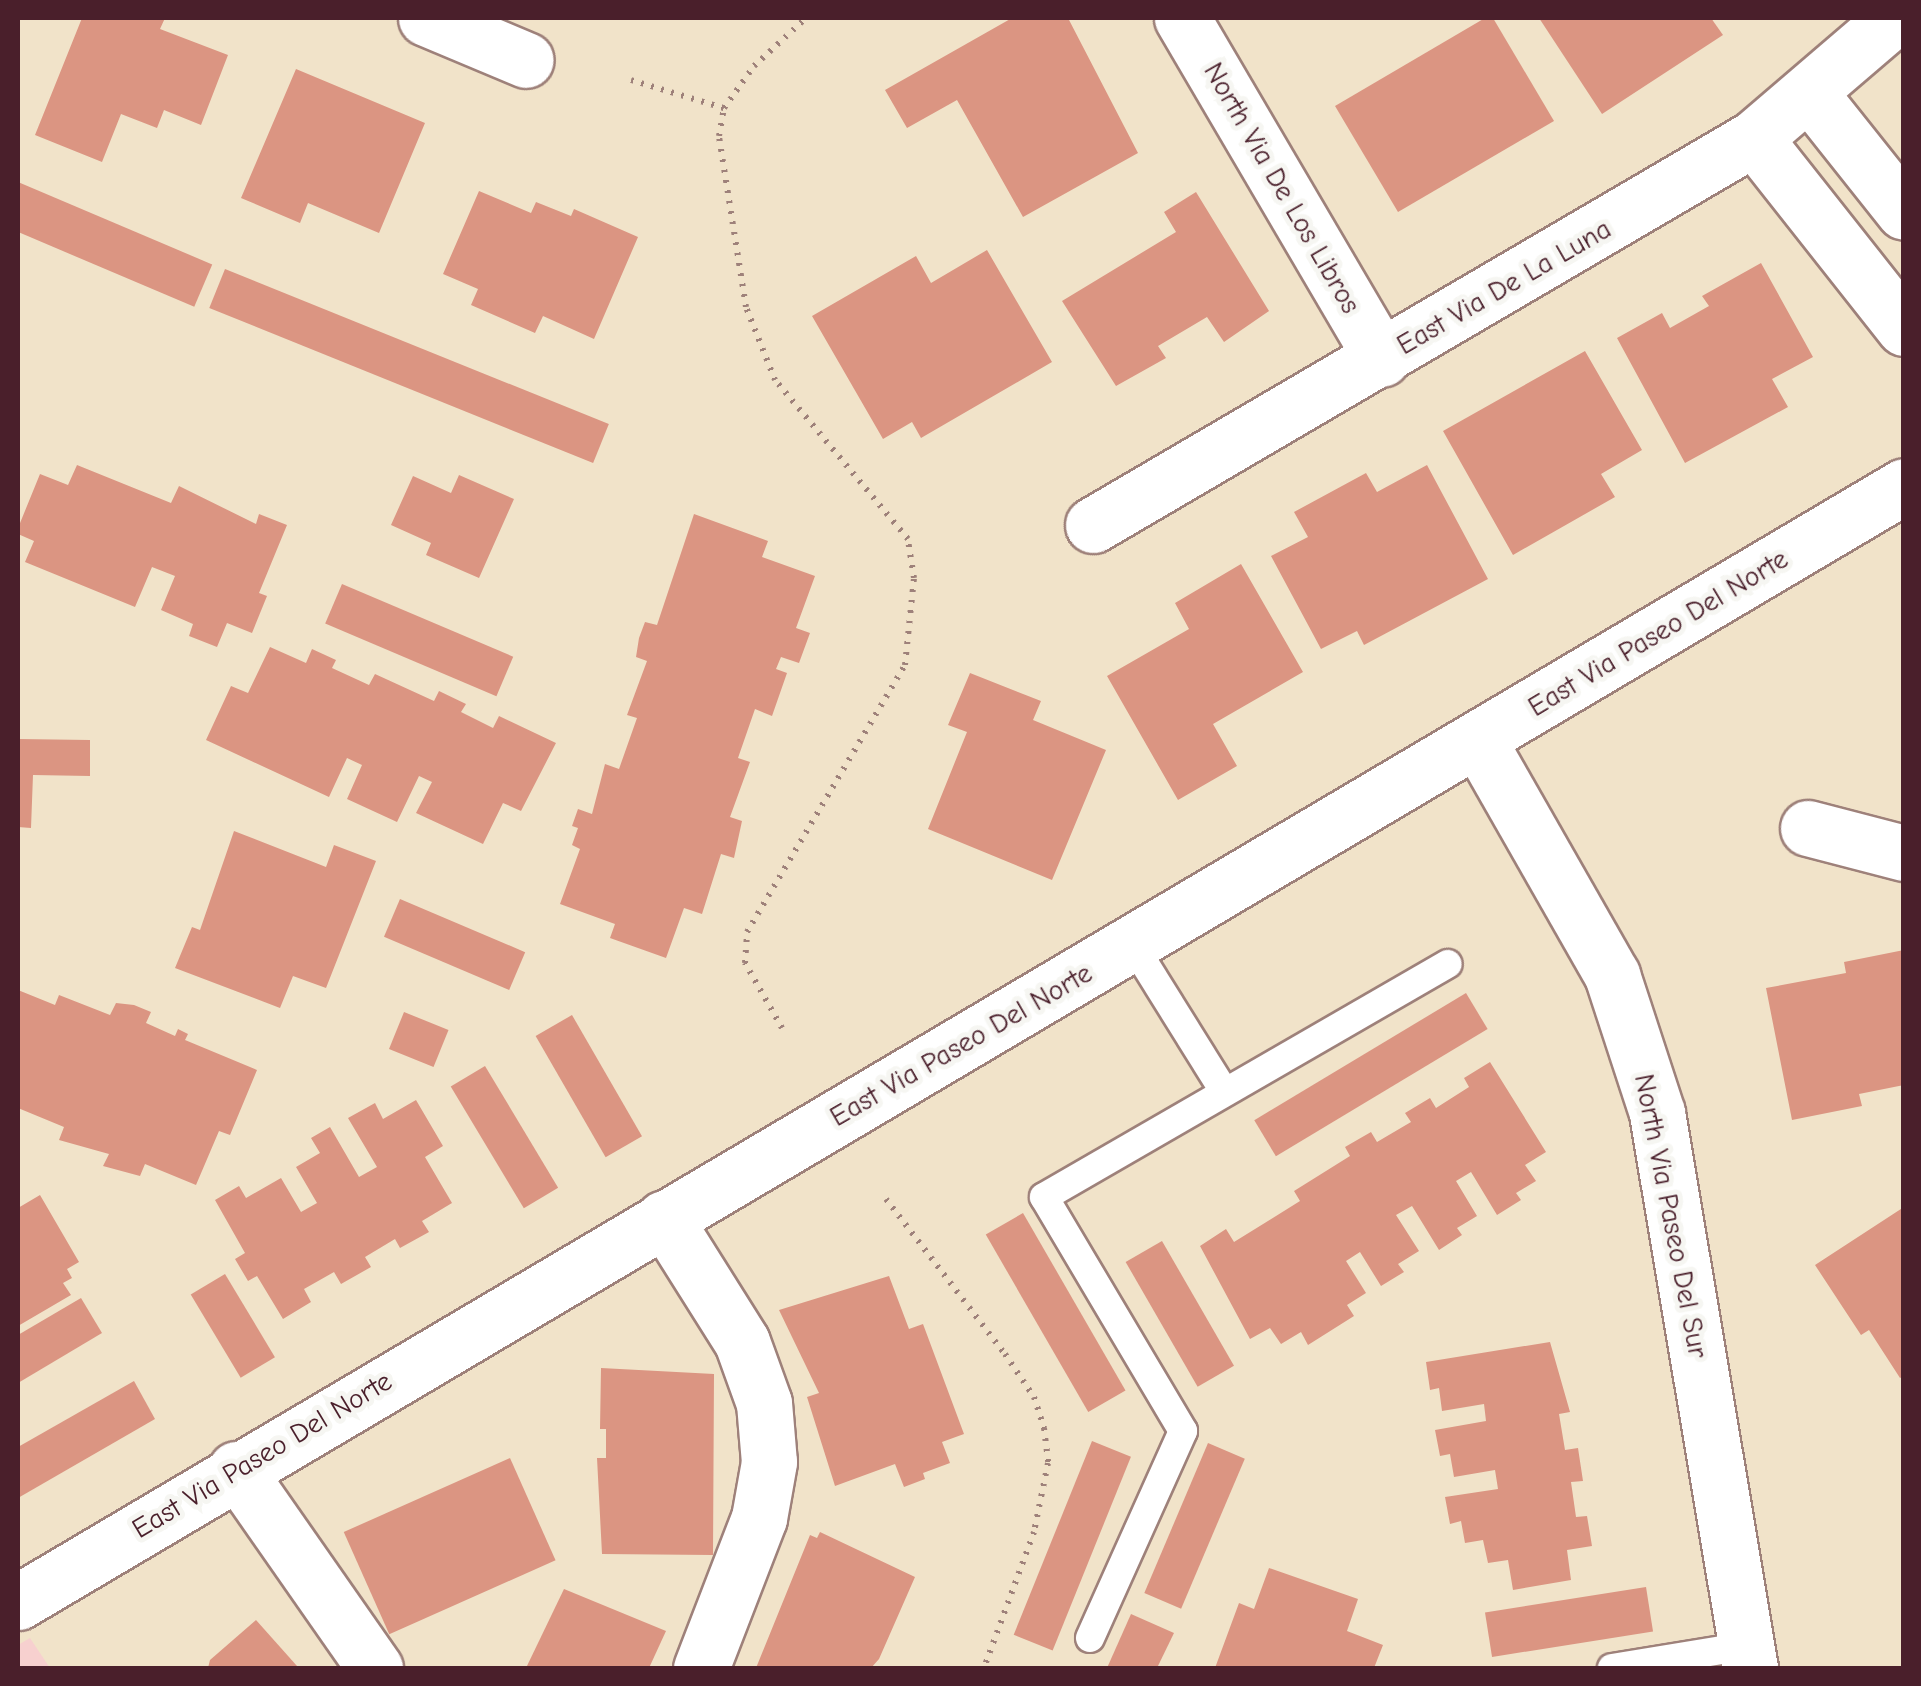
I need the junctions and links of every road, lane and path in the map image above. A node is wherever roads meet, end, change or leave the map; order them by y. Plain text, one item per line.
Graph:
1 (426, 18) edge
2 (794, 18) edge
3 (806, 18) edge
4 (1182, 18) edge
5 (1894, 18) edge
6 (792, 32) junction
7 (526, 60) dead end
8 (630, 80) dead end
9 (1810, 95) junction
10 (724, 108) junction
11 (1754, 138) junction
12 (1904, 212) edge
13 (1904, 328) edge
14 (1382, 358) junction
15 (1904, 486) edge
16 (1093, 525) dead end
17 (1478, 740) junction
18 (1808, 828) dead end
19 (1904, 853) edge
20 (1132, 945) junction
21 (1448, 964) dead end
22 (782, 1028) dead end
23 (1224, 1091) junction
24 (886, 1200) dead end
25 (664, 1218) junction
26 (236, 1470) junction
27 (18, 1602) edge
28 (1090, 1638) dead end
29 (1748, 1658) edge
30 (375, 1668) edge
31 (701, 1668) edge
32 (984, 1668) edge
33 (1612, 1668) edge

1 - 7 street
2 - 6 path
3 - 6 path
4 - 14 street, North Via De Los Libros
5 - 9 street, East Via De La Luna
6 - 10 path
8 - 10 path
9 - 11 street, East Via De La Luna
9 - 12 street
10 - 22 path
11 - 13 street
11 - 14 street, East Via De La Luna
14 - 16 street, East Via De La Luna
15 - 17 street, East Via Paseo Del Norte
17 - 20 street, East Via Paseo Del Norte
17 - 29 street, North Via Paseo Del Sur
18 - 19 street
20 - 23 lane
20 - 25 street, East Via Paseo Del Norte
21 - 23 lane
23 - 28 lane
24 - 32 path
25 - 26 street, East Via Paseo Del Norte
25 - 31 street
26 - 27 street, East Via Paseo Del Norte
26 - 30 street
29 - 33 lane

